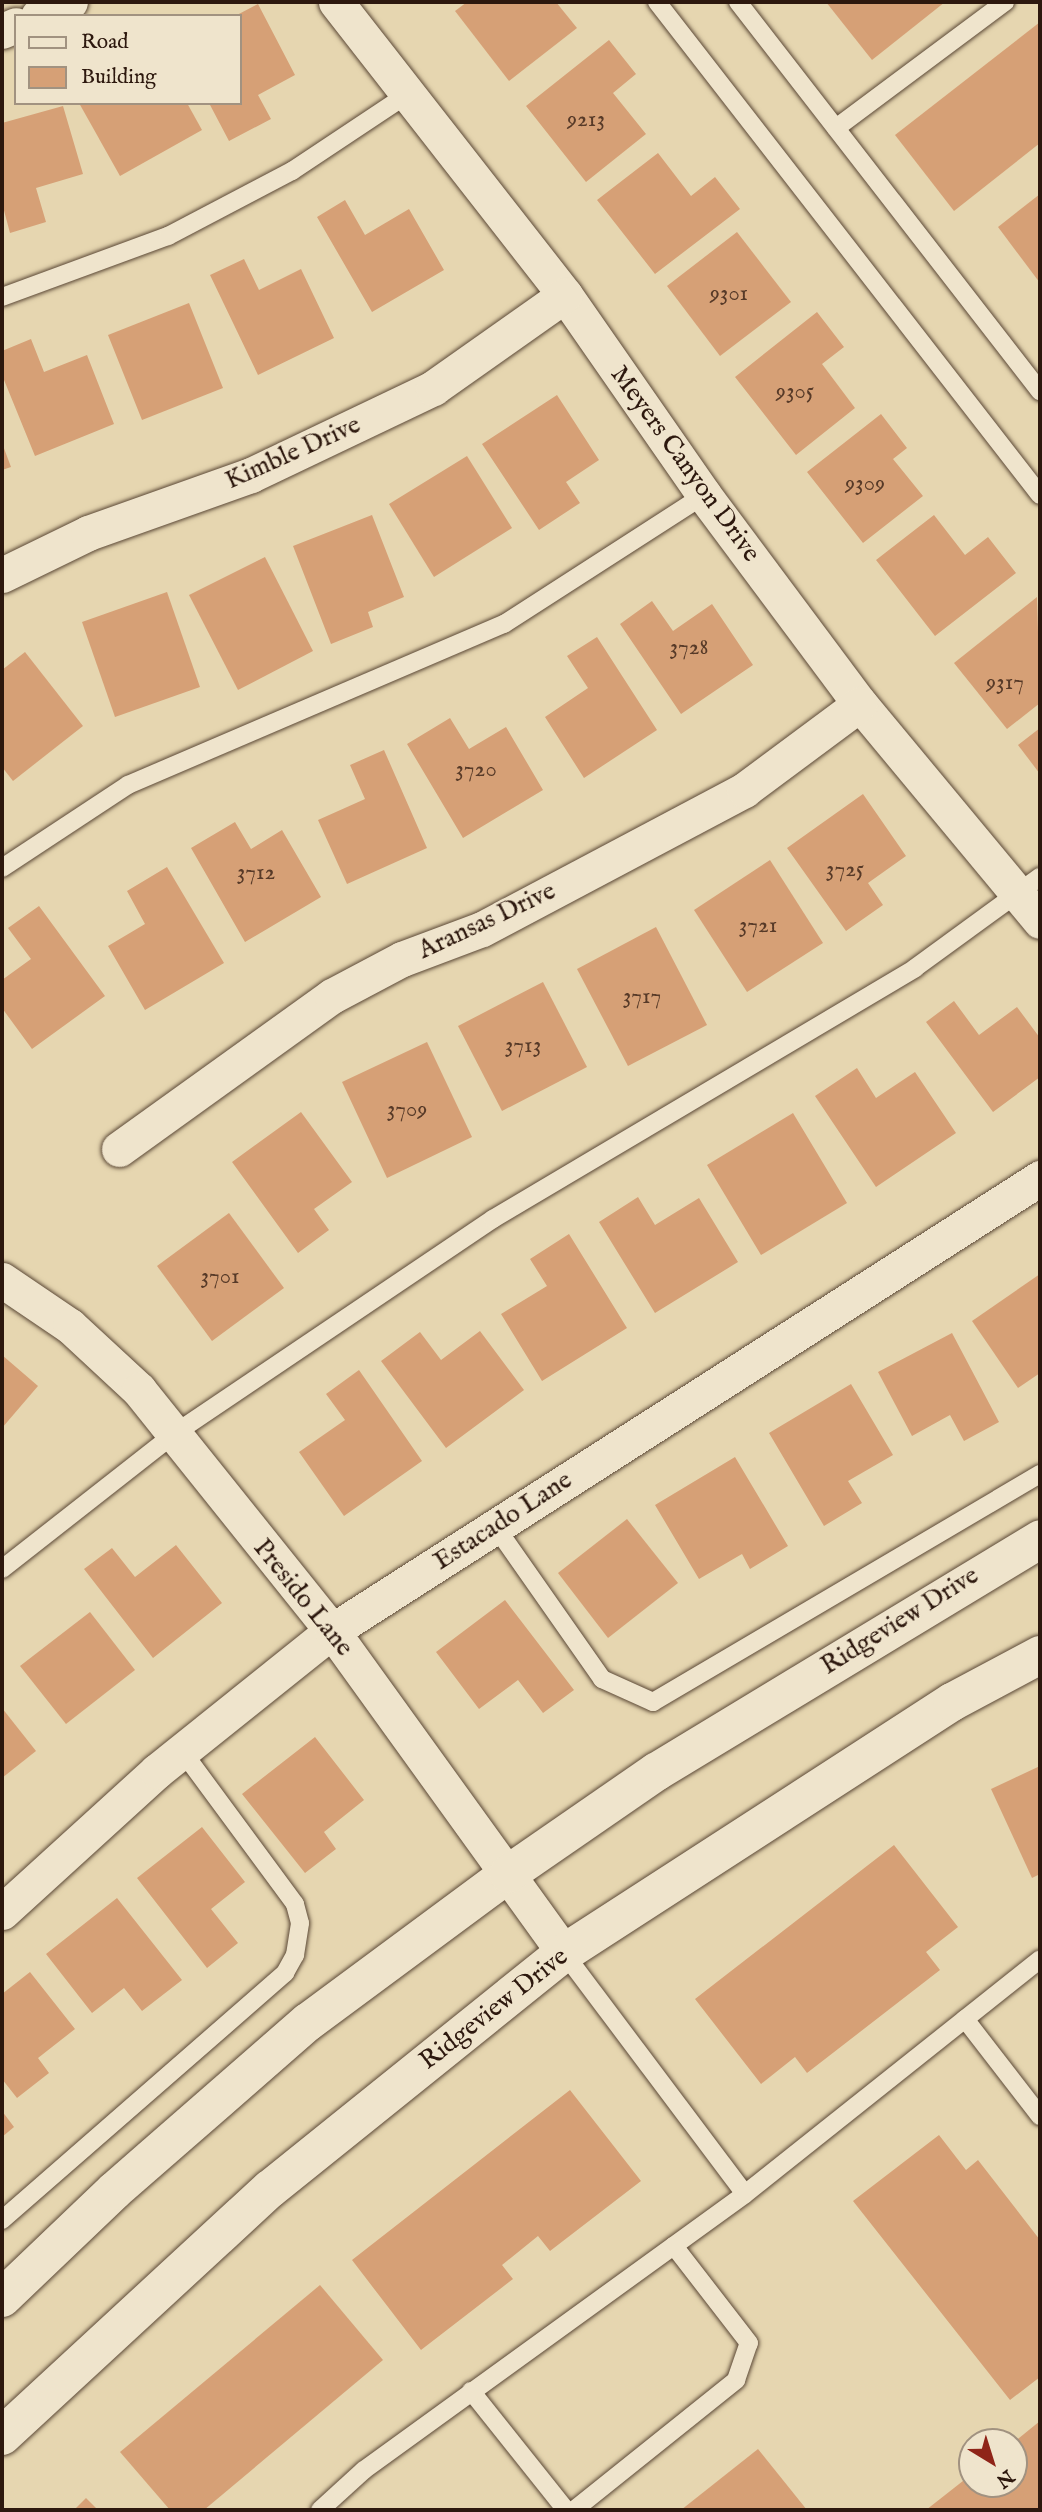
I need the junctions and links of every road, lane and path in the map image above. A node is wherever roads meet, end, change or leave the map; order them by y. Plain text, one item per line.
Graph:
1 (70, 2) edge
2 (336, 2) edge
3 (657, 2) edge
4 (738, 2) edge
5 (1005, 2) edge
6 (43, 14) edge
7 (408, 94) junction
8 (836, 128) junction
9 (565, 295) junction
10 (2, 298) edge
11 (1040, 392) edge
12 (704, 495) junction
13 (1040, 495) edge
14 (2, 575) edge
15 (860, 704) junction
16 (2, 868) edge
17 (1029, 886) edge
18 (1040, 921) edge
19 (119, 1149) dead end
20 (1040, 1178) edge
21 (2, 1280) edge
22 (174, 1434) junction
23 (1040, 1474) edge
24 (495, 1526) junction
25 (1040, 1539) edge
26 (2, 1569) edge
27 (332, 1631) junction
28 (1040, 1655) edge
29 (182, 1751) junction
30 (508, 1874) junction
31 (2, 1912) edge
32 (564, 1953) junction
33 (1040, 1959) edge
34 (965, 2019) junction
35 (1040, 2116) edge
36 (745, 2194) junction
37 (2, 2220) edge
38 (674, 2246) junction
39 (2, 2298) edge
40 (471, 2391) junction
41 (2, 2436) edge
42 (320, 2510) edge
43 (566, 2510) edge
44 (574, 2510) edge

1 - 6 street
2 - 7 street, Meyers Canyon Drive
3 - 13 lane
4 - 8 lane
5 - 8 lane
7 - 9 street, Meyers Canyon Drive
7 - 10 lane
8 - 11 lane
9 - 12 street, Meyers Canyon Drive
9 - 14 street, Kimble Drive
12 - 15 street, Meyers Canyon Drive
12 - 16 lane
15 - 17 street, Meyers Canyon Drive
15 - 19 street, Aransas Drive
17 - 18 street, Meyers Canyon Drive
17 - 22 lane
20 - 24 street, Estacado Lane
21 - 22 street, Presido Lane
22 - 26 lane
22 - 27 street, Presido Lane
23 - 24 lane
24 - 27 street, Estacado Lane
25 - 30 main road, Ridgeview Drive
27 - 29 street, Estacado Lane
27 - 30 street, Presido Lane
28 - 32 main road, Ridgeview Drive
29 - 31 street, Estacado Lane
29 - 37 lane
30 - 32 street, Presido Lane
30 - 39 main road, Ridgeview Drive
32 - 36 lane
32 - 41 main road, Ridgeview Drive
33 - 34 lane
34 - 35 lane
34 - 36 lane
36 - 38 lane
38 - 40 lane
38 - 44 lane
40 - 42 lane
40 - 43 lane

